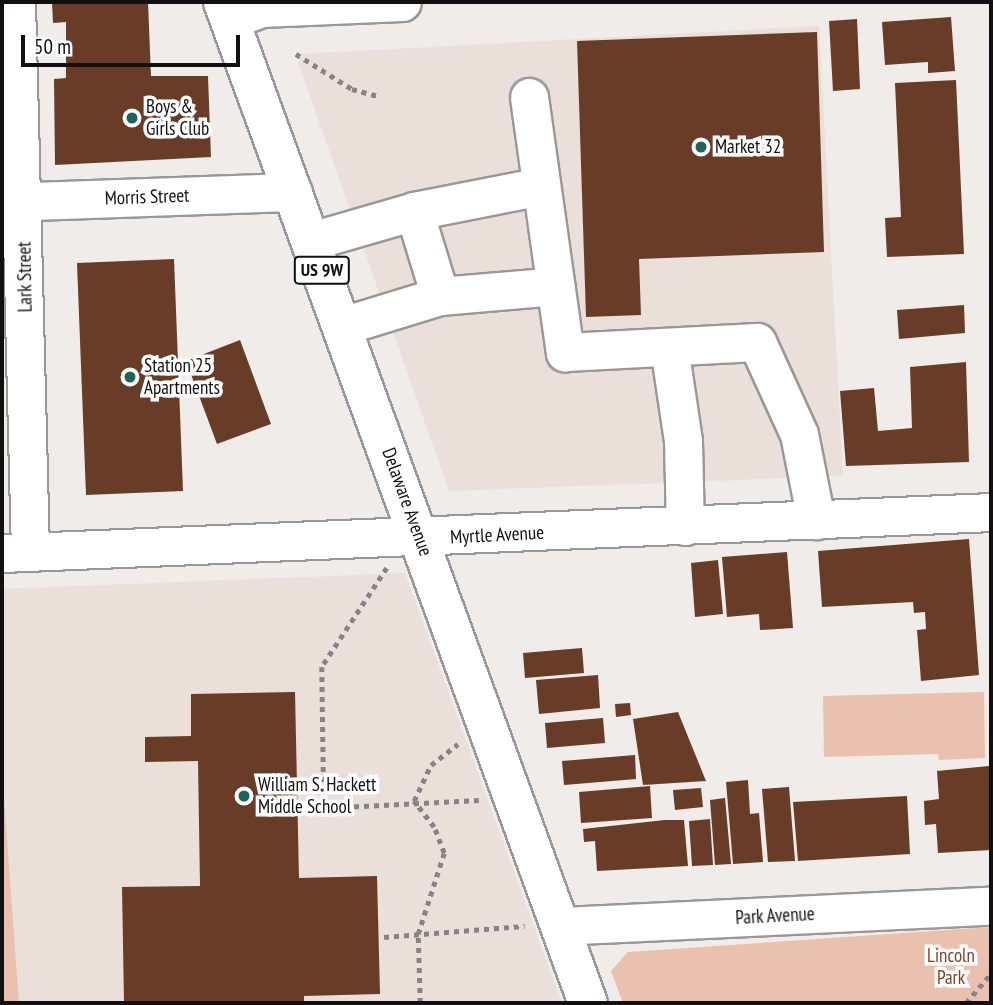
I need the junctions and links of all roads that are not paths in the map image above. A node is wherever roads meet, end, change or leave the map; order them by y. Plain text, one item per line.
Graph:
1 (16, 2) edge
2 (401, 2) edge
3 (226, 11) edge
4 (529, 97) dead end
5 (541, 186) junction
6 (293, 192) junction
7 (13, 202) edge
8 (414, 211) junction
9 (311, 241) junction
10 (556, 286) junction
11 (440, 296) junction
12 (342, 326) junction
13 (669, 347) junction
14 (991, 512) edge
15 (816, 520) junction
16 (685, 526) junction
17 (420, 539) junction
18 (16, 553) edge
19 (991, 906) edge
20 (542, 926) junction
21 (588, 1003) edge

1 - 7 street, Lark Street
2 - 3 street
3 - 6 main road, Delaware Avenue / US 9W
4 - 5 street
5 - 8 street
5 - 10 street
6 - 7 street, Morris Street
6 - 9 main road, Delaware Avenue / US 9W
7 - 18 street, Lark Street
8 - 9 street
8 - 11 street
9 - 12 main road, Delaware Avenue / US 9W
10 - 11 street
10 - 13 street
11 - 12 street
12 - 17 main road, Delaware Avenue / US 9W
13 - 15 street
13 - 16 street
14 - 15 street, Myrtle Avenue
15 - 16 street, Myrtle Avenue
16 - 17 street, Myrtle Avenue
17 - 18 street, Myrtle Avenue
17 - 20 main road, Delaware Avenue / US 9W
19 - 20 street, Park Avenue
20 - 21 main road, Delaware Avenue / US 9W

